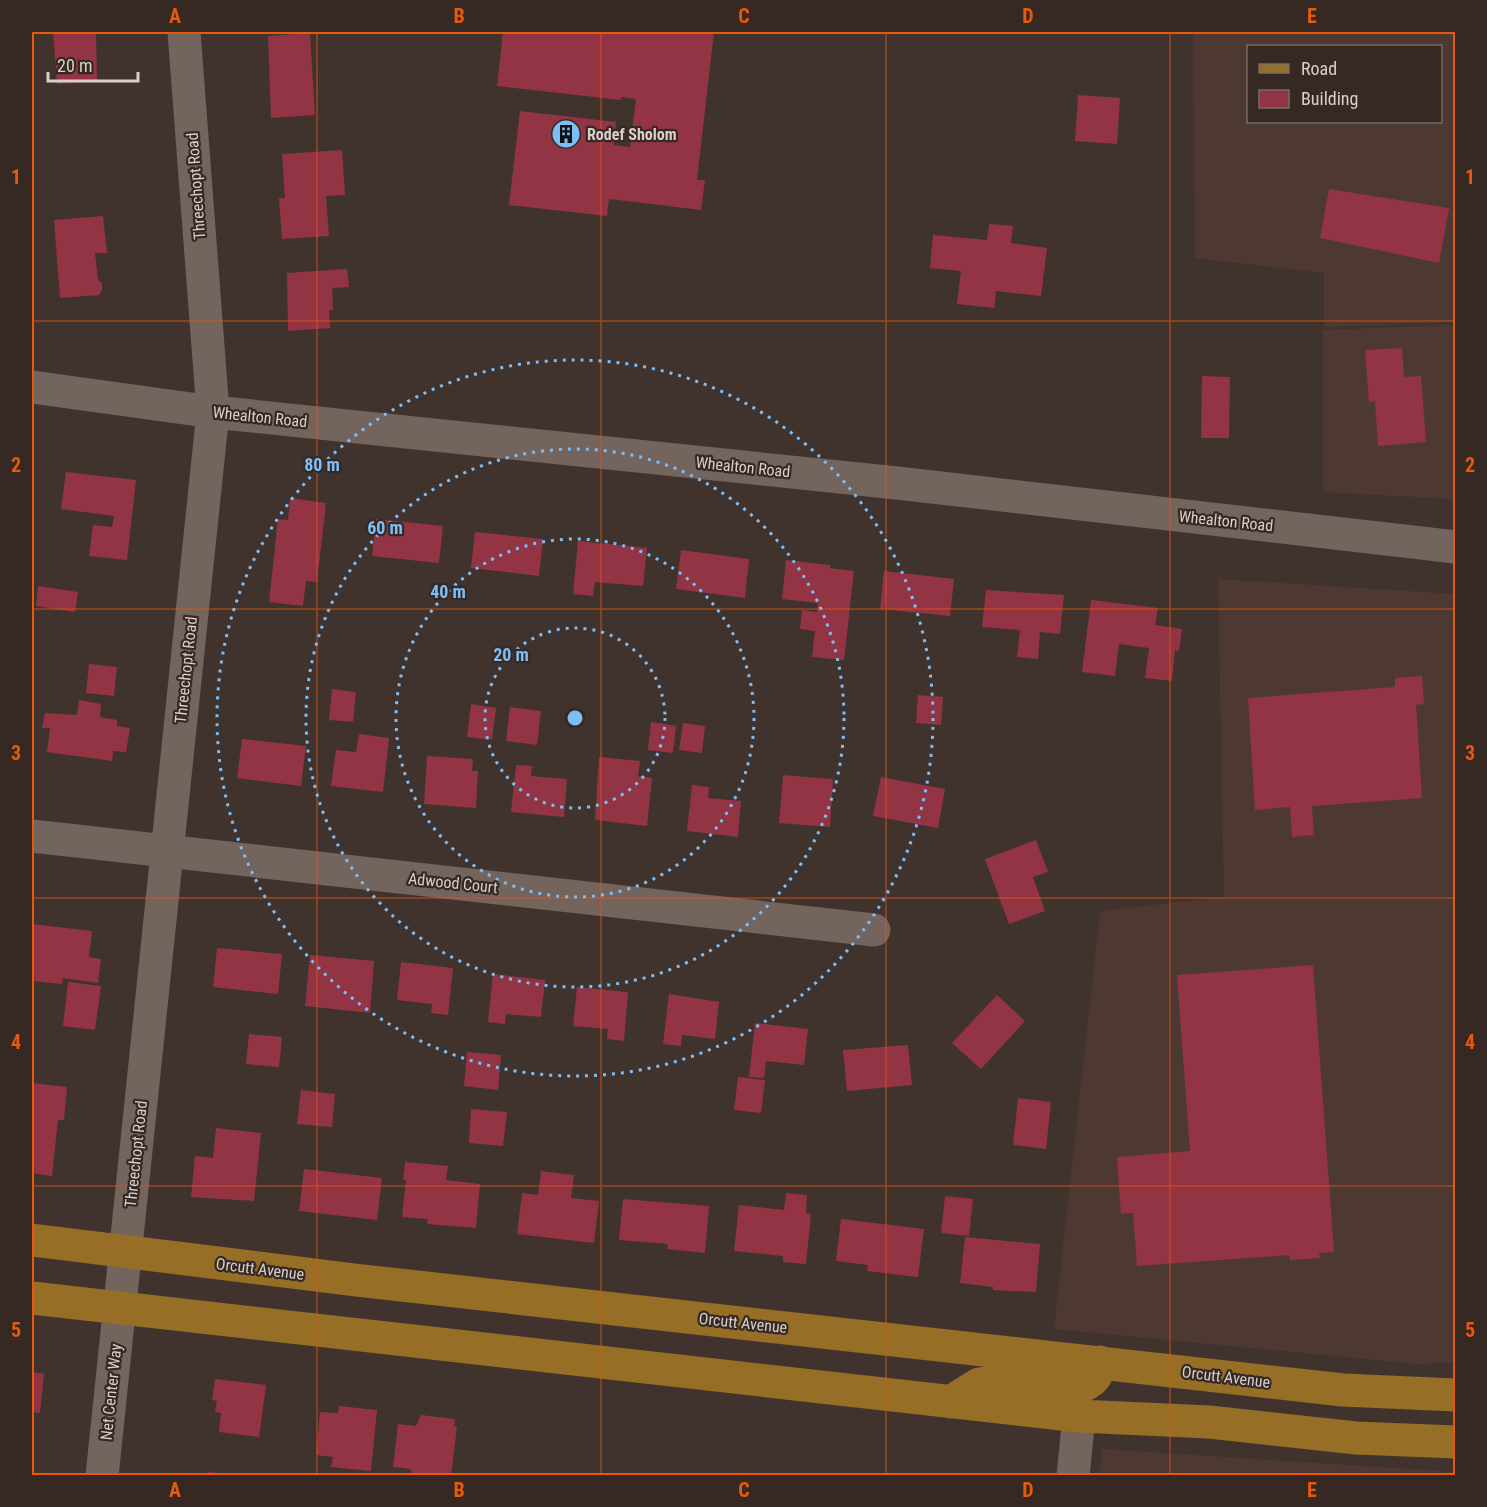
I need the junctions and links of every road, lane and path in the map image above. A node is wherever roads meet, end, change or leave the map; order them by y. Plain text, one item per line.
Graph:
1 (184, 32) edge
2 (32, 387) edge
3 (213, 412) junction
4 (1455, 547) edge
5 (32, 836) edge
6 (167, 851) junction
7 (874, 930) dead end
8 (32, 1240) edge
9 (126, 1252) junction
10 (32, 1298) edge
11 (121, 1308) junction
12 (1100, 1362) junction
13 (1455, 1395) edge
14 (950, 1402) junction
15 (1079, 1416) junction
16 (1455, 1442) edge
17 (102, 1476) edge
18 (1073, 1476) edge

1 - 3 street, Threechopt Road
2 - 3 street, Whealton Road
3 - 4 street, Whealton Road
3 - 6 street, Threechopt Road
5 - 6 street, Adwood Court
6 - 7 street, Adwood Court
6 - 9 street, Threechopt Road
8 - 9 main road, Orcutt Avenue
9 - 11 street, Threechopt Road
9 - 12 main road, Orcutt Avenue
10 - 11 main road
11 - 14 main road
11 - 17 street, Net Center Way
12 - 13 main road, Orcutt Avenue
12 - 14 main road
14 - 15 main road
15 - 16 main road
15 - 18 street

